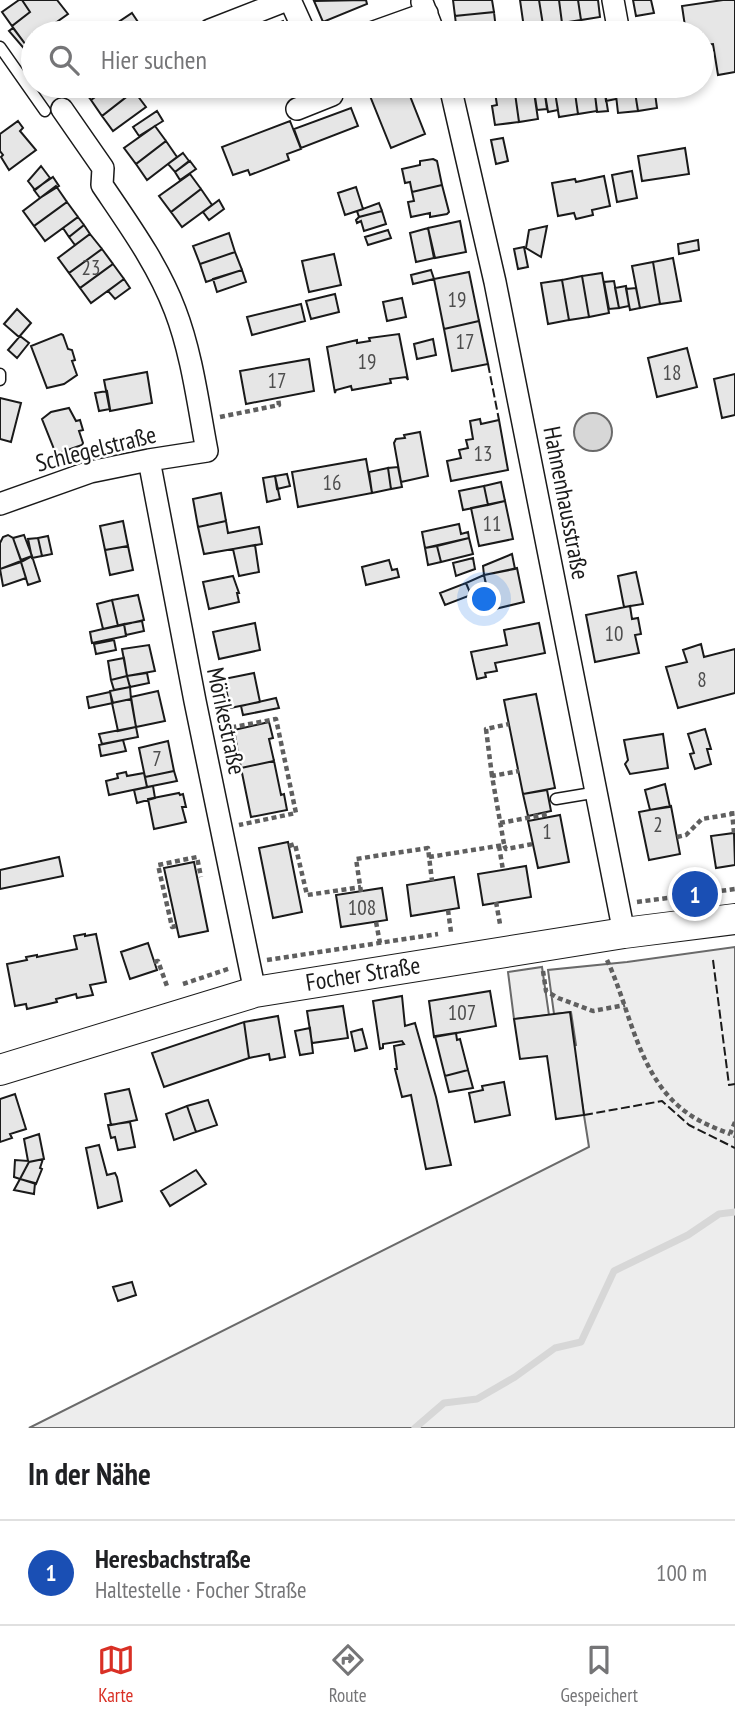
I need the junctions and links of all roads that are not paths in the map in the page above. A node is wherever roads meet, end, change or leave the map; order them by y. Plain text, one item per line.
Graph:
1 (289, 0) edge
2 (613, 0) edge
3 (424, 6) edge
4 (234, 21) edge
5 (299, 21) edge
6 (395, 21) edge
7 (617, 21) edge
8 (0, 47) edge
9 (21, 72) edge
10 (44, 98) edge
11 (324, 98) edge
12 (453, 98) edge
13 (297, 109) dead end
14 (54, 110) joint
15 (0, 373) edge
16 (0, 380) edge
17 (149, 460) junction
18 (0, 504) edge
19 (598, 792) junction
20 (556, 799) road end
21 (735, 919) edge
22 (621, 945) junction
23 (255, 992) junction
24 (0, 1070) edge

1 - 4 street
1 - 5 street
2 - 7 street
3 - 6 street
8 - 9 lane
10 - 14 lane
11 - 13 street
12 - 19 street, Hahnenhausstraße
14 - 17 street, Schlegelstraße
15 - 16 lane
17 - 18 street, Schlegelstraße
17 - 23 street, Mörikestraße
19 - 20 lane
19 - 22 street, Hahnenhausstraße
21 - 22 main road, Focher Straße
22 - 23 main road, Focher Straße
23 - 24 main road, Focher Straße

